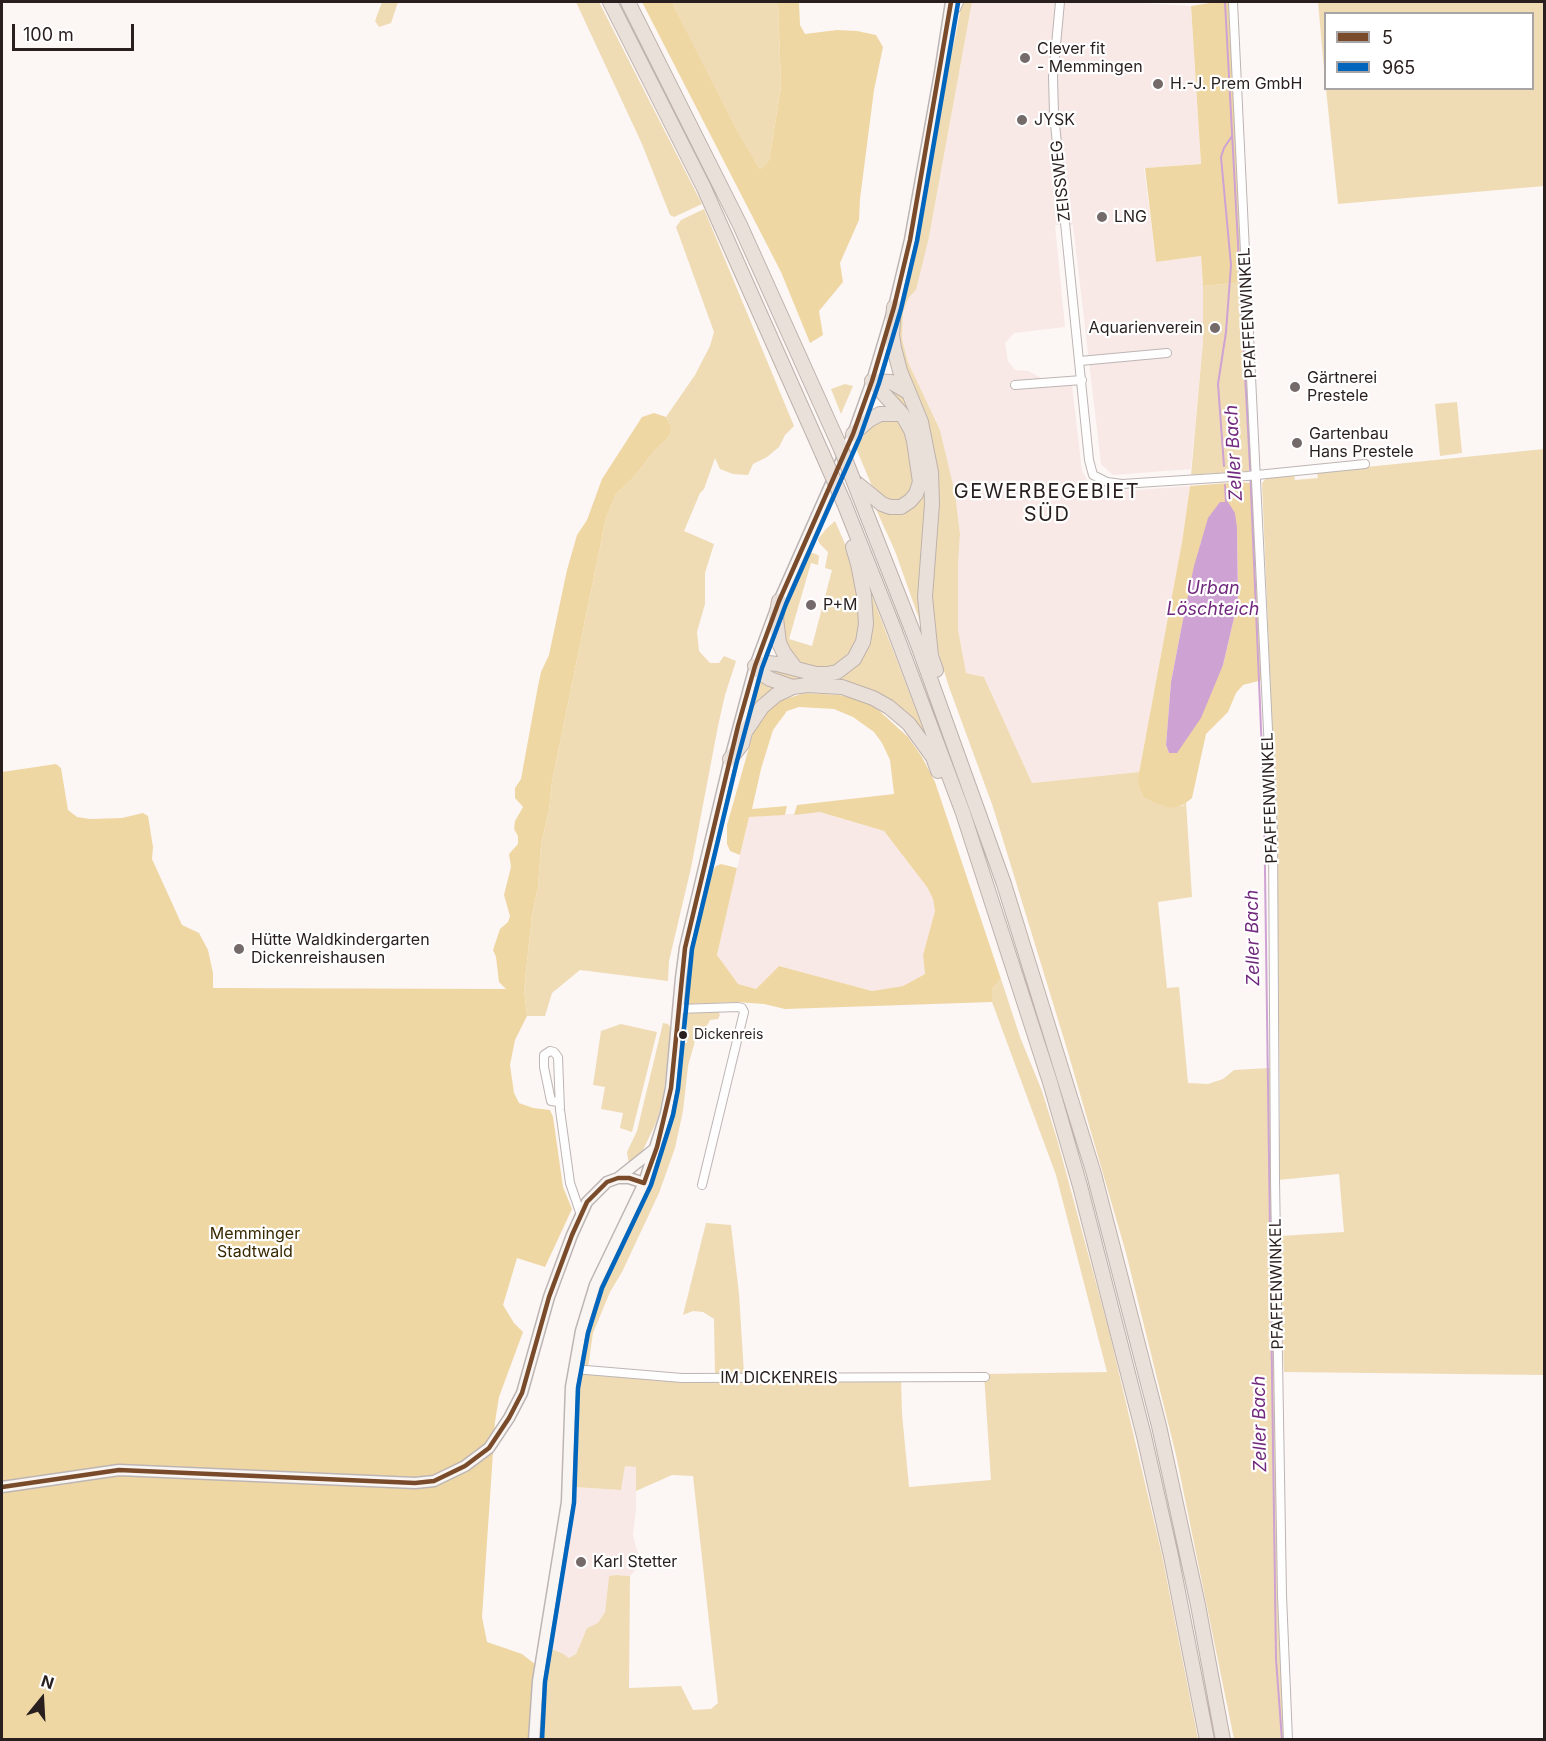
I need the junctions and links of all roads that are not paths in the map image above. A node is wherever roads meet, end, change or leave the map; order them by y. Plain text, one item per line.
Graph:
1 (610, 2) edge
2 (628, 2) edge
3 (951, 2) edge
4 (959, 2) edge
5 (1060, 2) edge
6 (1233, 2) edge
7 (949, 13) junction
8 (894, 307) junction
9 (1167, 353) dead end
10 (1080, 361) junction
11 (1082, 380) junction
12 (872, 381) junction
13 (1015, 385) dead end
14 (908, 392) junction
15 (902, 414) junction
16 (853, 434) junction
17 (1365, 464) dead end
18 (1252, 475) junction
19 (854, 482) junction
20 (844, 503) junction
21 (779, 601) junction
22 (755, 666) junction
23 (796, 669) junction
24 (793, 687) junction
25 (944, 716) junction
26 (730, 759) junction
27 (963, 813) junction
28 (678, 1010) junction
29 (560, 1102) junction
30 (657, 1146) junction
31 (618, 1178) junction
32 (644, 1183) junction
33 (702, 1185) dead end
34 (581, 1215) junction
35 (574, 1369) junction
36 (985, 1377) dead end
37 (2, 1487) edge
38 (534, 1740) edge
39 (1207, 1740) edge
40 (1223, 1740) edge
41 (1288, 1740) edge

1 - 20 highway, bridge
2 - 19 highway, bridge
3 - 7 main road
4 - 7 street
5 - 10 street, ZEISSWEG
6 - 18 street, PFAFFENWINKEL
7 - 8 main road
8 - 12 main road
8 - 14 highway
9 - 10 street
10 - 11 street, ZEISSWEG
11 - 13 street
11 - 18 street, ZEISSWEG
12 - 14 highway
12 - 15 highway
12 - 16 main road
14 - 25 highway
15 - 16 highway
15 - 19 highway
16 - 21 main road
17 - 18 street
18 - 41 street, PFAFFENWINKEL
19 - 25 highway
20 - 23 highway
20 - 27 highway
21 - 22 main road
21 - 23 highway
22 - 23 highway
22 - 24 highway
22 - 26 main road
24 - 26 highway
24 - 27 highway
25 - 40 highway
26 - 28 main road
27 - 39 highway
28 - 30 main road
28 - 33 street
29 - 29 street
29 - 34 street
30 - 31 main road
30 - 32 main road
31 - 32 main road
31 - 34 main road
32 - 35 main road
34 - 37 main road
35 - 36 street, IM DICKENREIS
35 - 38 main road

